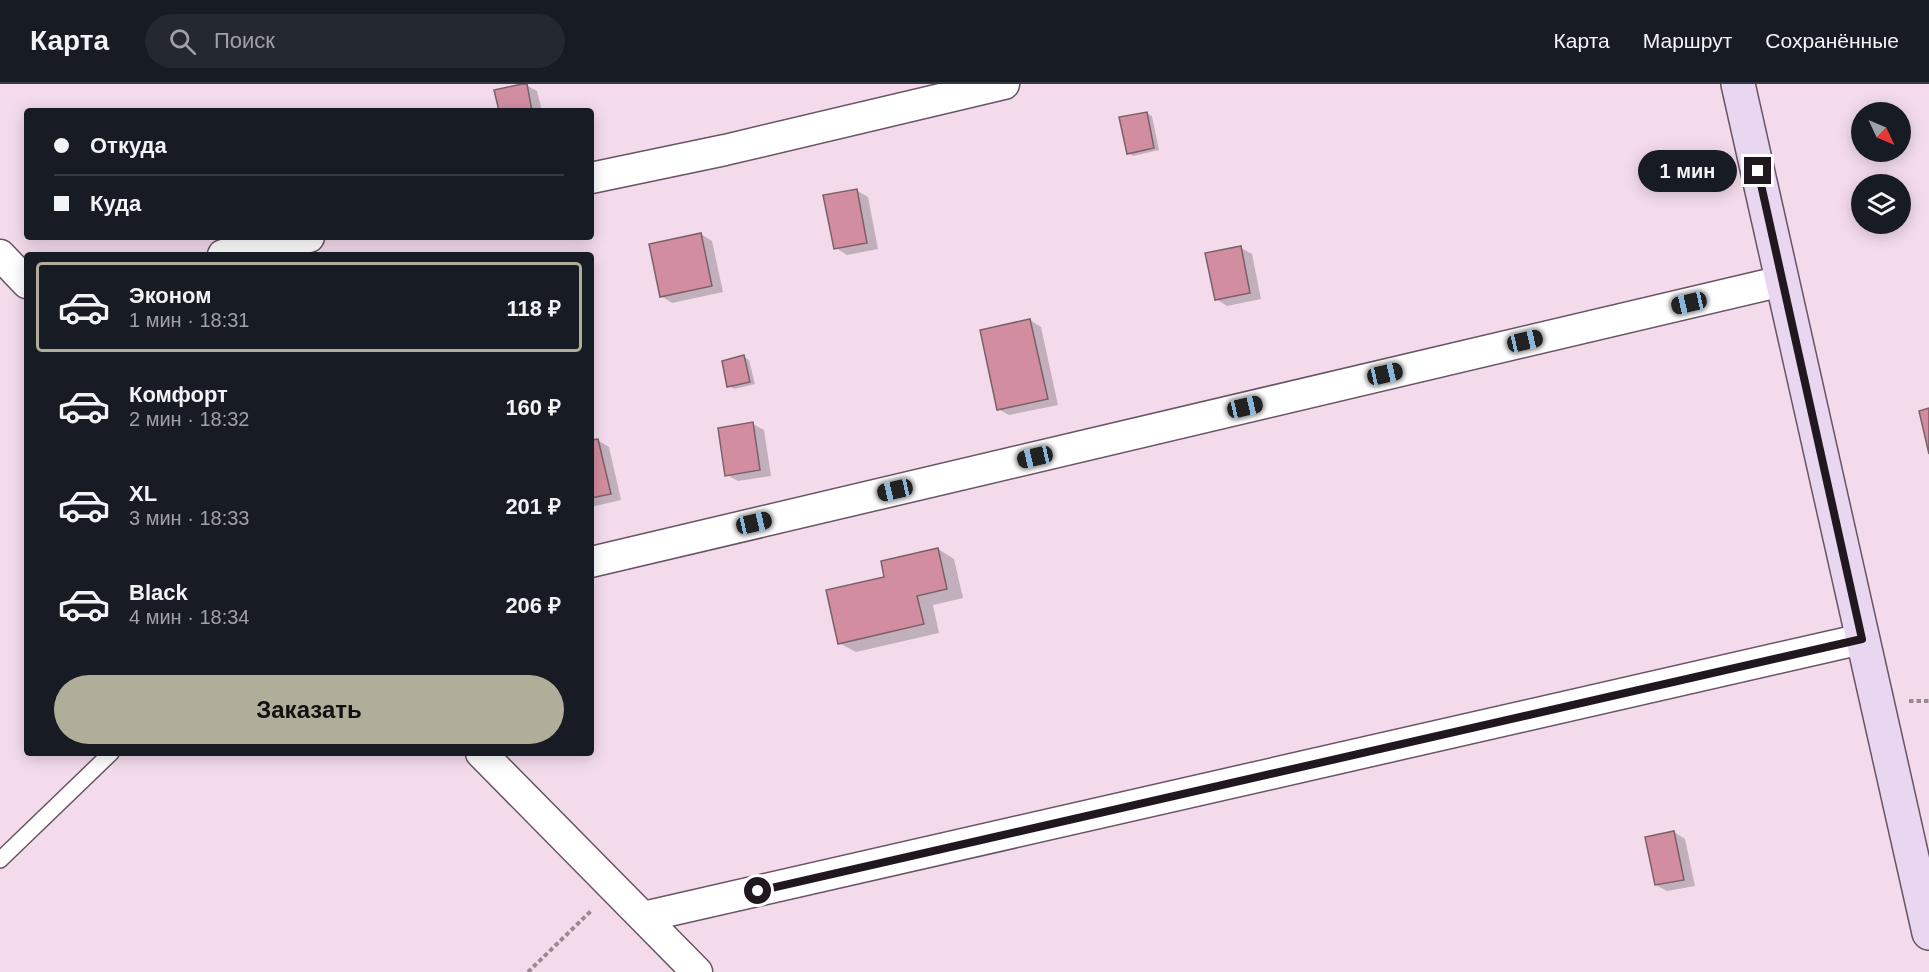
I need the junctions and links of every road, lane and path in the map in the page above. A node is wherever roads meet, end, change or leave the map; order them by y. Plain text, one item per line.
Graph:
1 (1004, 84) edge
2 (1738, 84) edge
3 (594, 177) edge
4 (295, 240) edge
5 (237, 252) edge
6 (0, 255) edge
7 (24, 280) edge
8 (1782, 281) junction
9 (594, 561) edge
10 (1862, 639) junction
11 (108, 756) edge
12 (483, 756) edge
13 (0, 860) edge
14 (614, 888) junction
15 (643, 917) junction
16 (1929, 933) edge
17 (528, 972) edge
18 (697, 972) edge

1 - 3 street
2 - 8 street
4 - 5 street
6 - 7 street
8 - 9 street
8 - 10 street
10 - 15 street
10 - 16 street
11 - 13 lane
12 - 14 street
14 - 15 street
14 - 17 path
15 - 18 street

